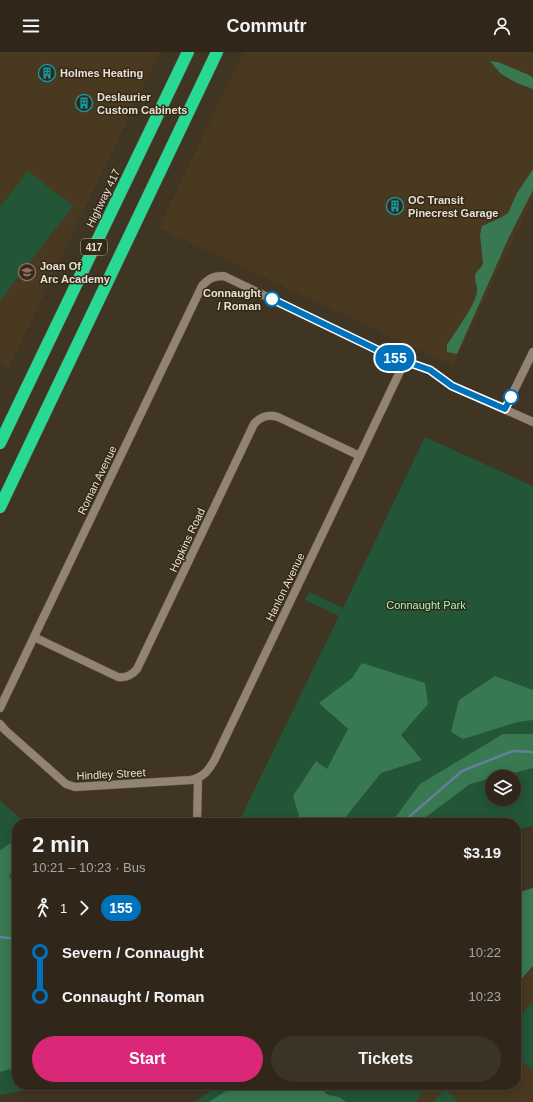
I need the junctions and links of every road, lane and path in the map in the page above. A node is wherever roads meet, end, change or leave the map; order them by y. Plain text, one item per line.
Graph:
1 (188, 52) edge
2 (217, 52) edge
3 (533, 352) edge
4 (405, 362) junction
5 (505, 409) junction
6 (533, 422) edge
7 (0, 443) edge
8 (360, 456) junction
9 (0, 507) edge
10 (34, 637) junction
11 (0, 708) edge
12 (0, 724) edge
13 (198, 778) junction
14 (197, 818) edge

1 - 7 highway, Highway 417 / 417
2 - 9 highway, 417
3 - 5 street
4 - 5 street
4 - 8 street, Hanlon Avenue
4 - 10 street, Roman Avenue
5 - 6 street
8 - 10 street, Hopkins Road
8 - 13 street, Hanlon Avenue
10 - 11 street, Roman Avenue
12 - 13 street, Hindley Street
13 - 14 street

